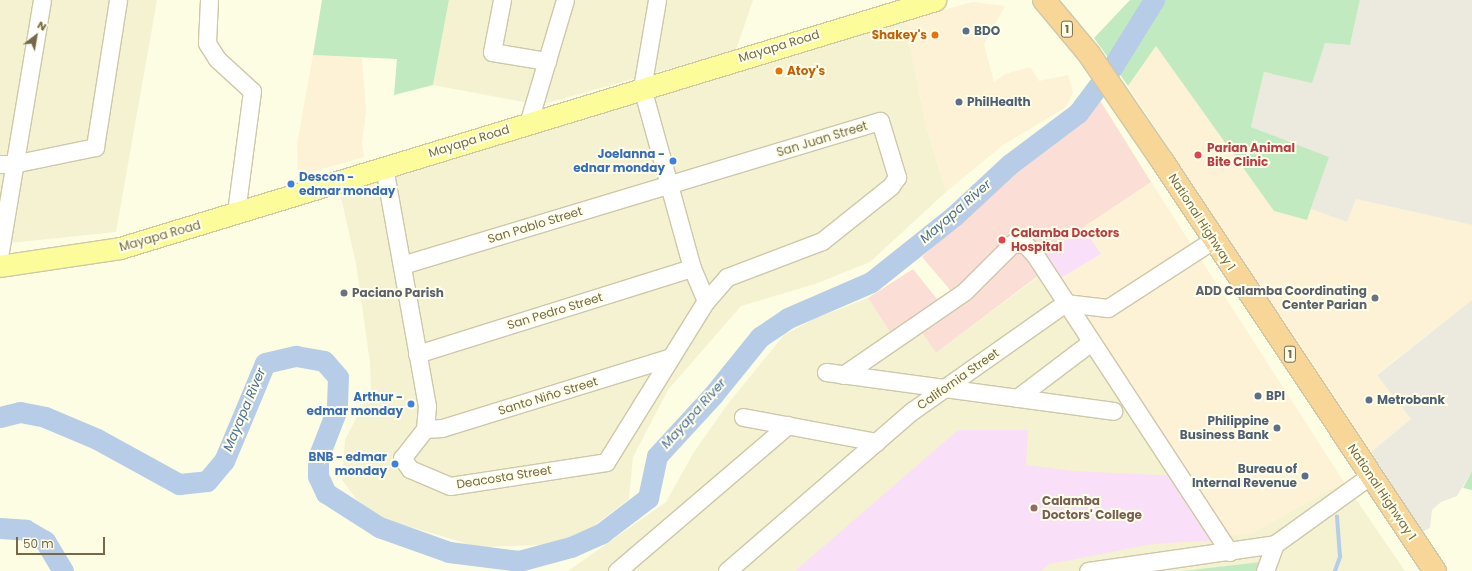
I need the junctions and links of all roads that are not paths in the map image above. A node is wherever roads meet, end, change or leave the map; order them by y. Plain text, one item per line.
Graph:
1 (42, 0) edge
2 (118, 0) edge
3 (209, 0) edge
4 (502, 0) edge
5 (565, 0) edge
6 (657, 0) edge
7 (935, 0) edge
8 (1047, 1) edge
9 (547, 61) junction
10 (642, 88) junction
11 (528, 124) junction
12 (7, 164) edge
13 (384, 167) junction
14 (669, 185) junction
15 (236, 213) junction
16 (1213, 240) junction
17 (0, 251) edge
18 (402, 265) junction
19 (0, 266) edge
20 (692, 268) junction
21 (706, 301) junction
22 (1065, 303) junction
23 (1091, 342) junction
24 (417, 354) junction
25 (668, 358) junction
26 (826, 372) dead end
27 (843, 375) junction
28 (946, 388) junction
29 (1017, 398) junction
30 (1113, 411) dead end
31 (743, 417) dead end
32 (788, 425) junction
33 (425, 429) junction
34 (877, 442) junction
35 (1371, 475) junction
36 (1275, 544) junction
37 (1229, 552) junction
38 (617, 571) edge
39 (727, 571) edge
40 (1088, 571) edge
41 (1265, 571) edge
42 (1435, 571) edge

1 - 12 street
2 - 12 street
3 - 15 street
4 - 9 street
5 - 9 street
6 - 10 street
7 - 10 main road, Mayapa Road
8 - 16 highway, National Highway 1 / 1
9 - 11 street
10 - 11 main road, Mayapa Road
10 - 14 street
11 - 13 main road, Mayapa Road
12 - 17 street
13 - 15 main road, Mayapa Road
13 - 18 street
14 - 18 street, San Pablo Street
14 - 20 street
14 - 21 street, San Juan Street
15 - 19 main road, Mayapa Road
16 - 22 street
16 - 35 highway, National Highway 1 / 1
18 - 24 street
20 - 21 street
20 - 24 street, San Pedro Street
21 - 25 street, Deacosta Street
22 - 23 street
22 - 27 street
22 - 28 street, California Street
23 - 29 street
23 - 37 street
24 - 33 street
25 - 33 street, Santo Niño Street
25 - 33 street, Deacosta Street
26 - 27 street
27 - 28 street
28 - 29 street
28 - 34 street, California Street
29 - 30 street
31 - 32 street
32 - 34 street
32 - 38 street
34 - 39 street, California Street
35 - 36 street
35 - 42 highway, National Highway 1 / 1
36 - 37 street
36 - 41 street
37 - 40 street

